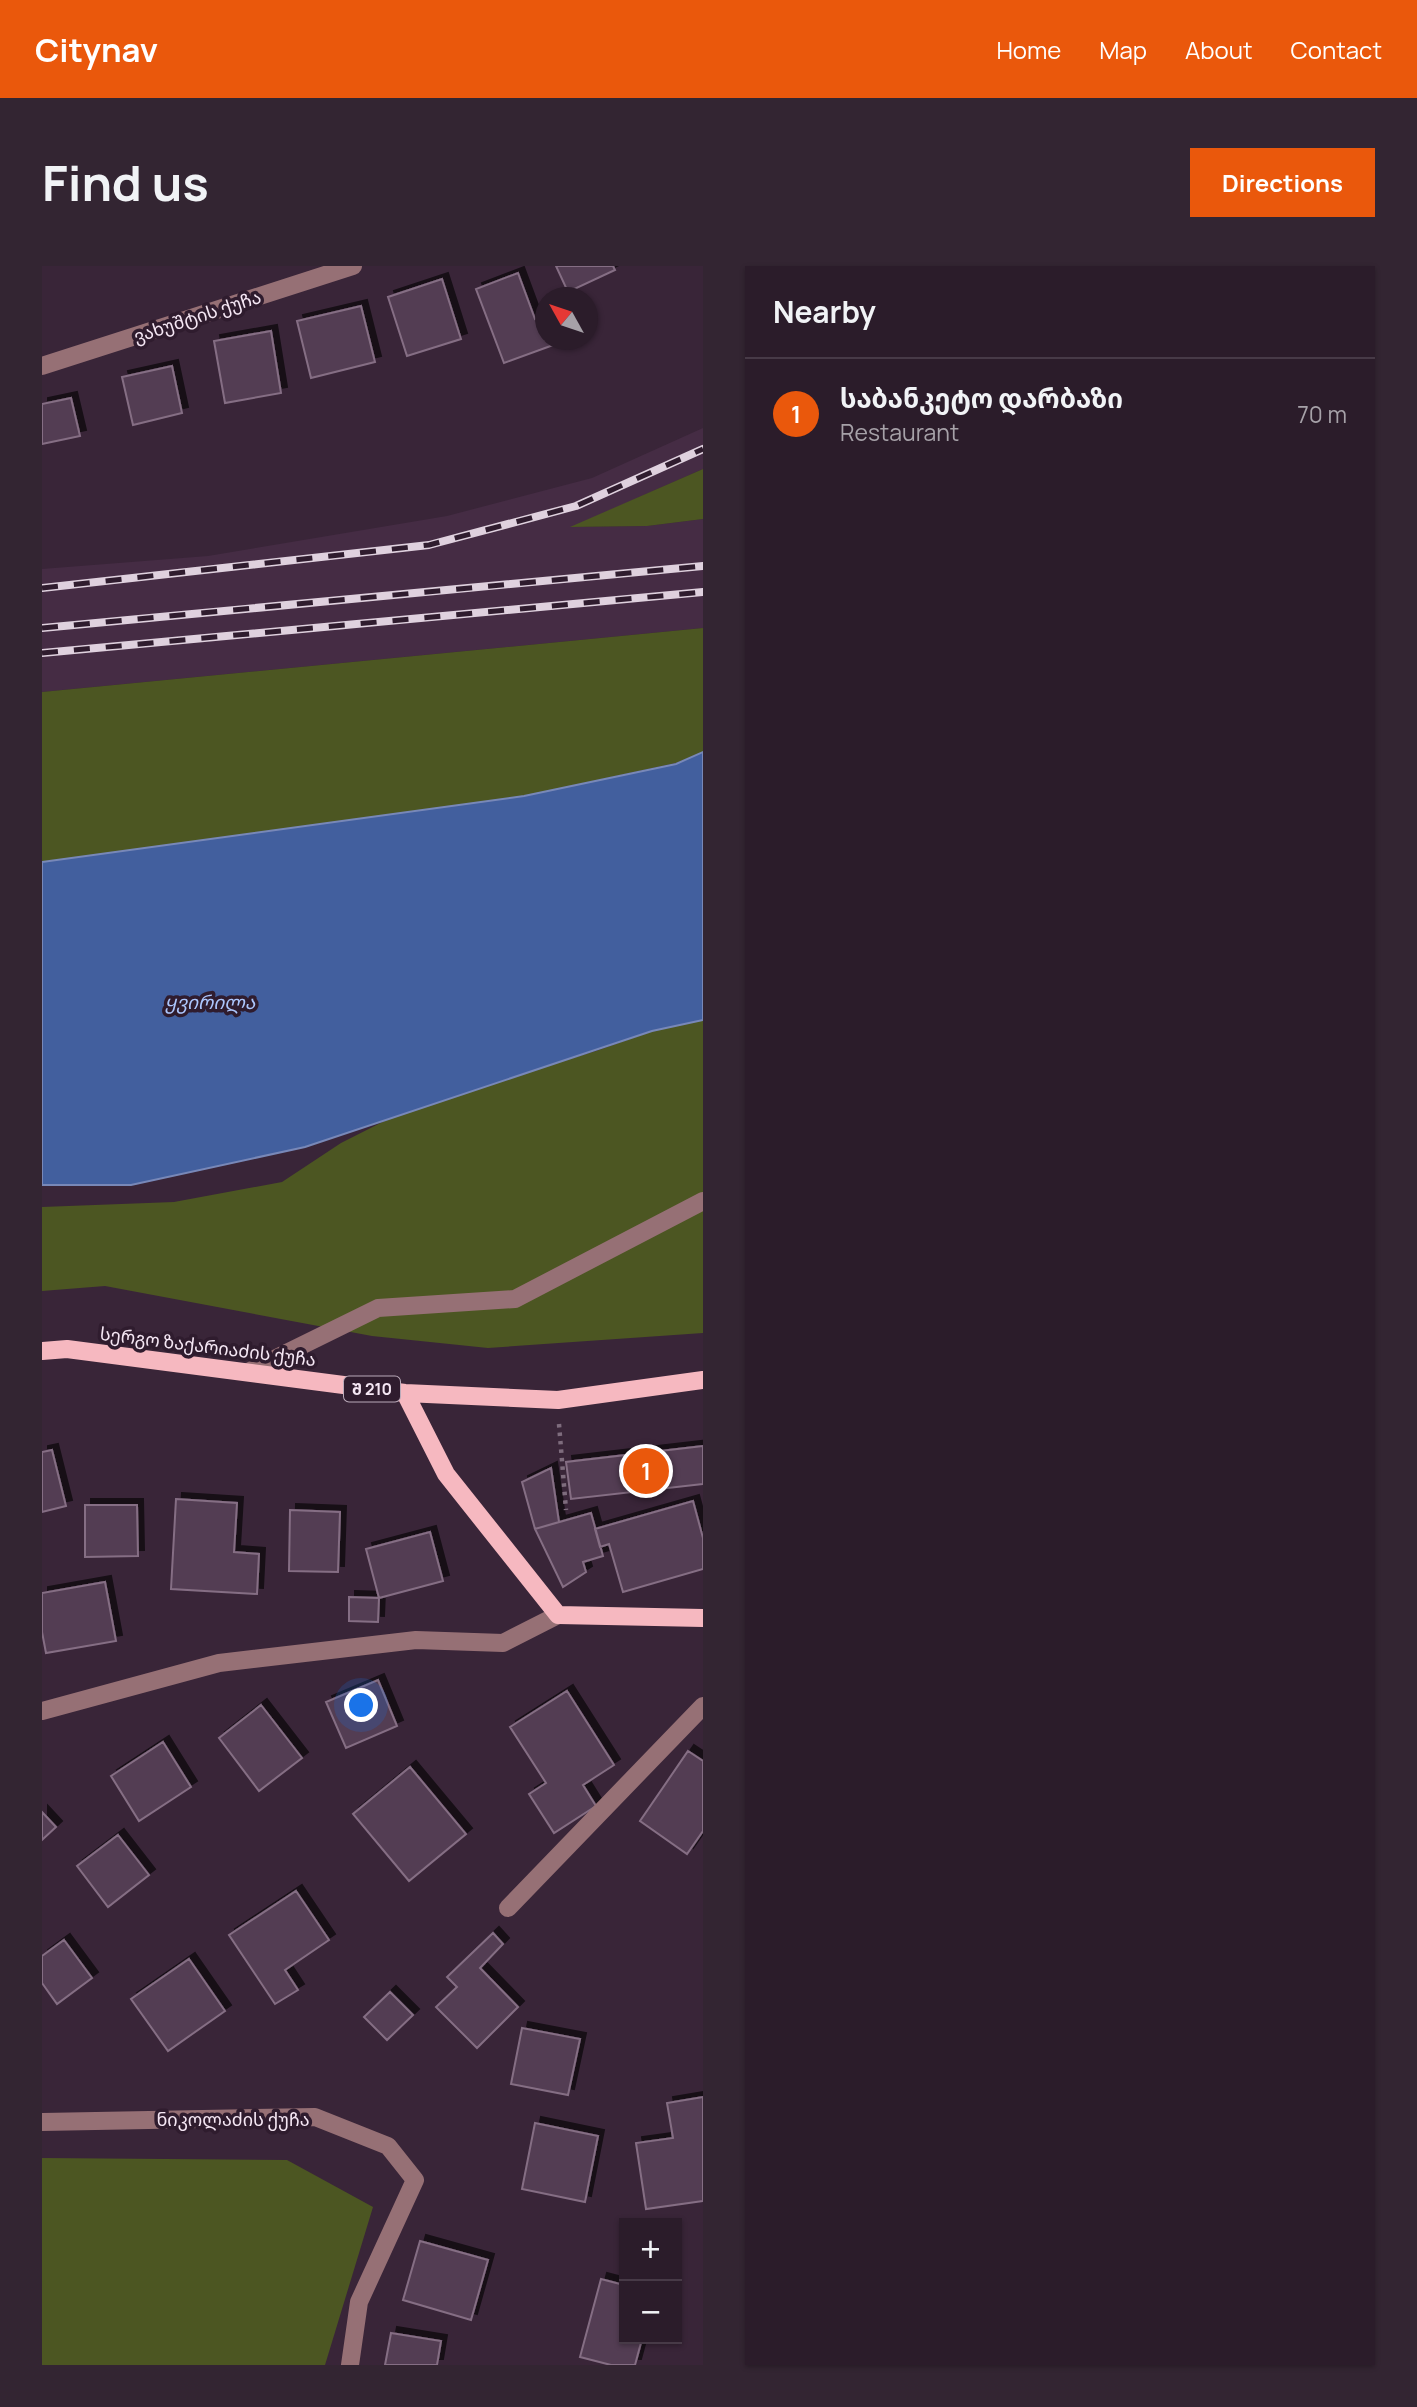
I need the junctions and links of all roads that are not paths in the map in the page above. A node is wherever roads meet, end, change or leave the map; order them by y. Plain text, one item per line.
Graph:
1 (353, 266) edge
2 (42, 366) edge
3 (703, 1201) edge
4 (42, 1351) edge
5 (247, 1372) junction
6 (703, 1381) edge
7 (405, 1393) junction
8 (558, 1615) junction
9 (703, 1618) edge
10 (703, 1706) edge
11 (42, 1711) edge
12 (508, 1908) dead end
13 (42, 2122) edge
14 (350, 2365) edge

1 - 2 street, ვახუშტის ქუჩა
3 - 5 street
4 - 5 main road, სერგო ზაქარიაძის ქუჩა / შ 210
5 - 7 main road, სერგო ზაქარიაძის ქუჩა / შ 210
6 - 7 main road, სერგო ზაქარიაძის ქუჩა / შ 210
7 - 8 main road
8 - 9 main road
8 - 11 street
10 - 12 street
13 - 14 street, ნიკოლაძის ქუჩა

